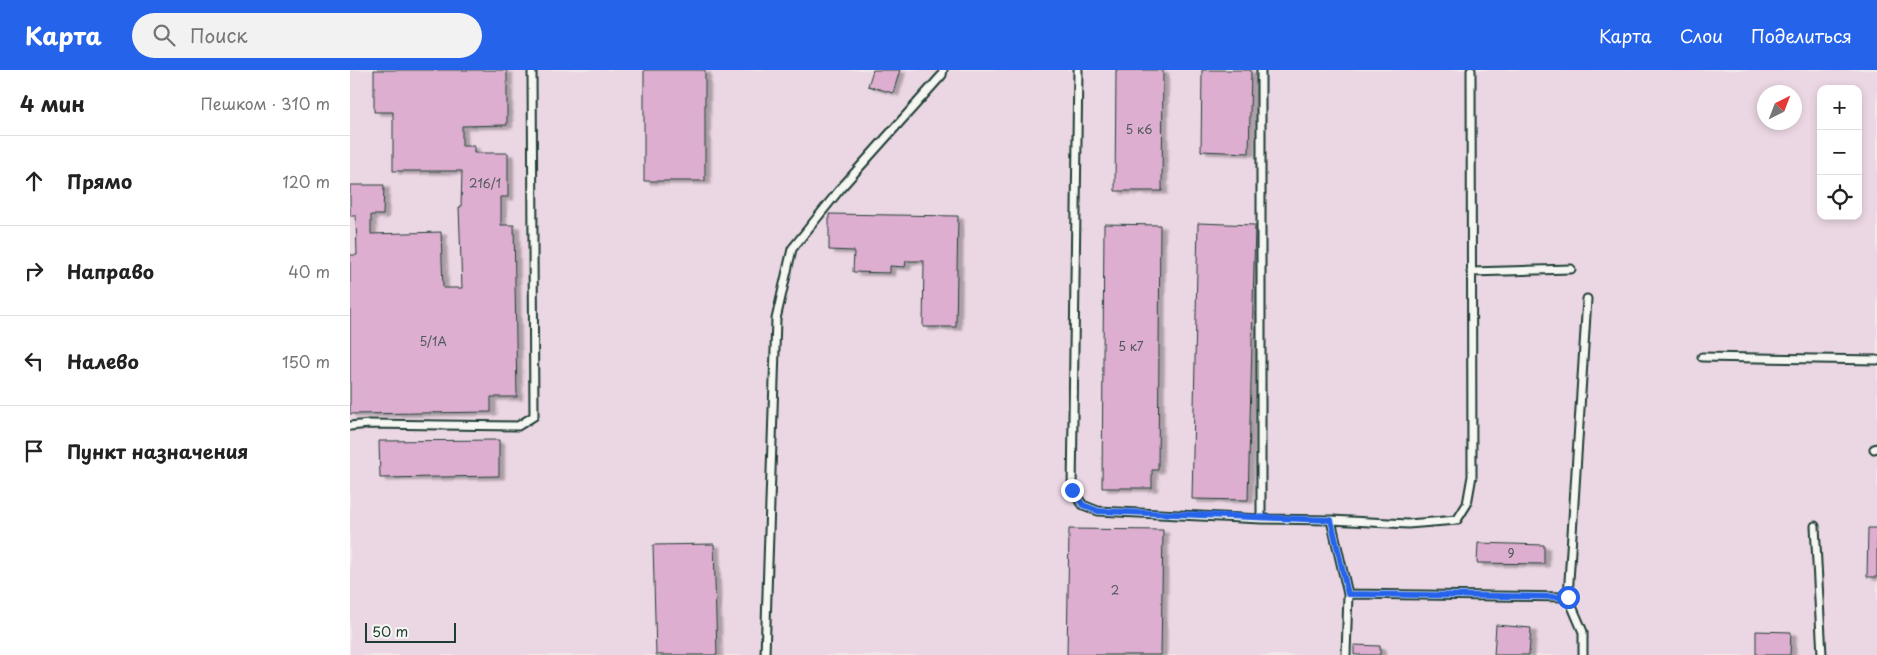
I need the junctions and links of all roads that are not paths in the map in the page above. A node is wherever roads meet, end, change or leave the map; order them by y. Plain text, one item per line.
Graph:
1 (532, 70) edge
2 (943, 70) edge
3 (1078, 70) edge
4 (1261, 70) edge
5 (1470, 70) edge
6 (1571, 269) dead end
7 (1471, 272) junction
8 (1586, 299) dead end
9 (1702, 357) dead end
10 (1877, 360) edge
11 (350, 426) edge
12 (1260, 519) junction
13 (1331, 520) junction
14 (1815, 526) dead end
15 (1348, 594) junction
16 (1568, 597) junction
17 (765, 655) edge
18 (1346, 655) edge
19 (1584, 655) edge
20 (1822, 655) edge

1 - 11 lane
2 - 17 lane
3 - 12 lane
4 - 12 lane
5 - 7 lane
6 - 7 lane
7 - 13 lane
8 - 16 lane
9 - 10 lane
12 - 13 lane
13 - 15 lane
14 - 20 lane
15 - 16 lane
15 - 18 lane
16 - 19 lane

